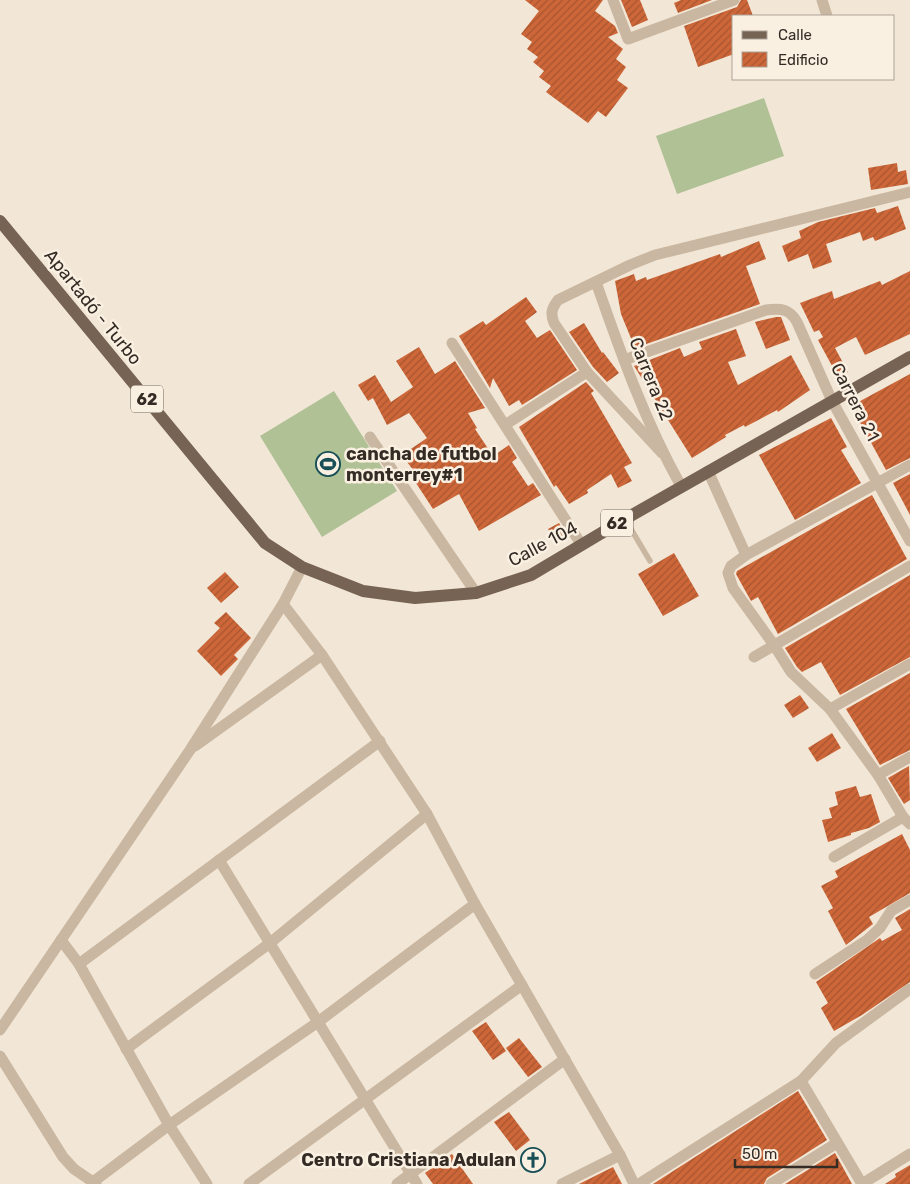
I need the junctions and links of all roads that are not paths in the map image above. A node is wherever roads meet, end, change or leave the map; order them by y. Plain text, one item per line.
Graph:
1 (614, 0) edge
2 (734, 0) edge
3 (822, 0) edge
4 (827, 15) edge
5 (910, 192) edge
6 (0, 220) edge
7 (596, 282) junction
8 (452, 342) dead end
9 (910, 357) edge
10 (624, 360) junction
11 (586, 372) junction
12 (832, 401) junction
13 (505, 425) junction
14 (370, 437) dead end
15 (662, 453) junction
16 (910, 465) edge
17 (708, 471) junction
18 (878, 483) junction
19 (681, 486) junction
20 (625, 519) junction
21 (910, 541) edge
22 (581, 544) junction
23 (746, 555) junction
24 (650, 561) dead end
25 (910, 566) edge
26 (302, 567) junction
27 (476, 593) junction
28 (283, 604) junction
29 (774, 645) junction
30 (322, 656) junction
31 (754, 657) dead end
32 (910, 664) edge
33 (830, 709) junction
34 (380, 742) junction
35 (190, 750) junction
36 (910, 757) edge
37 (878, 775) junction
38 (427, 814) junction
39 (907, 821) edge
40 (834, 857) dead end
41 (219, 860) junction
42 (910, 900) edge
43 (475, 904) junction
44 (61, 940) junction
45 (270, 943) junction
46 (79, 964) junction
47 (814, 974) dead end
48 (522, 985) junction
49 (910, 989) edge
50 (318, 1022) junction
51 (0, 1030) edge
52 (126, 1049) junction
53 (0, 1056) edge
54 (565, 1059) junction
55 (801, 1081) junction
56 (365, 1100) junction
57 (169, 1125) junction
58 (837, 1144) junction
59 (910, 1154) edge
60 (620, 1155) junction
61 (411, 1174) junction
62 (94, 1183) edge
63 (207, 1184) edge
64 (249, 1184) edge
65 (397, 1184) edge
66 (417, 1184) edge
67 (562, 1184) edge
68 (634, 1184) edge
69 (639, 1184) edge
70 (771, 1184) edge
71 (862, 1184) edge

1 - 2 street
3 - 4 street
5 - 7 street
6 - 26 main road, Apartadó - Turbo / 62
7 - 10 street, Carrera 22
7 - 11 street
8 - 13 street
9 - 12 main road, Calle 104 / 62
10 - 12 street, Carrera 21
10 - 15 street, Carrera 22
11 - 13 street
11 - 15 street
12 - 17 main road, Calle 104 / 62
12 - 18 street, Carrera 21
13 - 22 street
14 - 27 street
15 - 19 street, Carrera 22
16 - 18 street
17 - 19 main road, Calle 104 / 62
17 - 23 street
18 - 21 street, Carrera 21
18 - 23 street
19 - 20 main road, Calle 104 / 62
20 - 22 main road, Calle 104 / 62
20 - 24 lane
22 - 27 main road, Calle 104 / 62
23 - 29 street
25 - 29 street
26 - 27 main road, Calle 104 / 62
26 - 28 street
28 - 30 street
28 - 35 street
29 - 31 street
29 - 33 street
30 - 34 street
30 - 35 street
32 - 33 street
33 - 37 street
34 - 38 street
34 - 41 street
35 - 44 street
36 - 37 street
37 - 39 street
38 - 43 street
38 - 45 street
39 - 40 street
41 - 45 street
41 - 46 street
42 - 47 street
43 - 48 street
43 - 50 street
44 - 46 street
44 - 51 street
45 - 50 street
45 - 52 street
46 - 52 street
48 - 54 street
48 - 56 street
49 - 55 street
50 - 56 street
50 - 57 street
52 - 57 street
53 - 62 street
54 - 60 street
54 - 61 street
55 - 58 street
55 - 69 street
56 - 61 street
56 - 64 street
57 - 62 street
57 - 63 street
58 - 70 street
58 - 71 street
59 - 71 street
60 - 67 street
60 - 68 street
61 - 65 street
61 - 66 street

